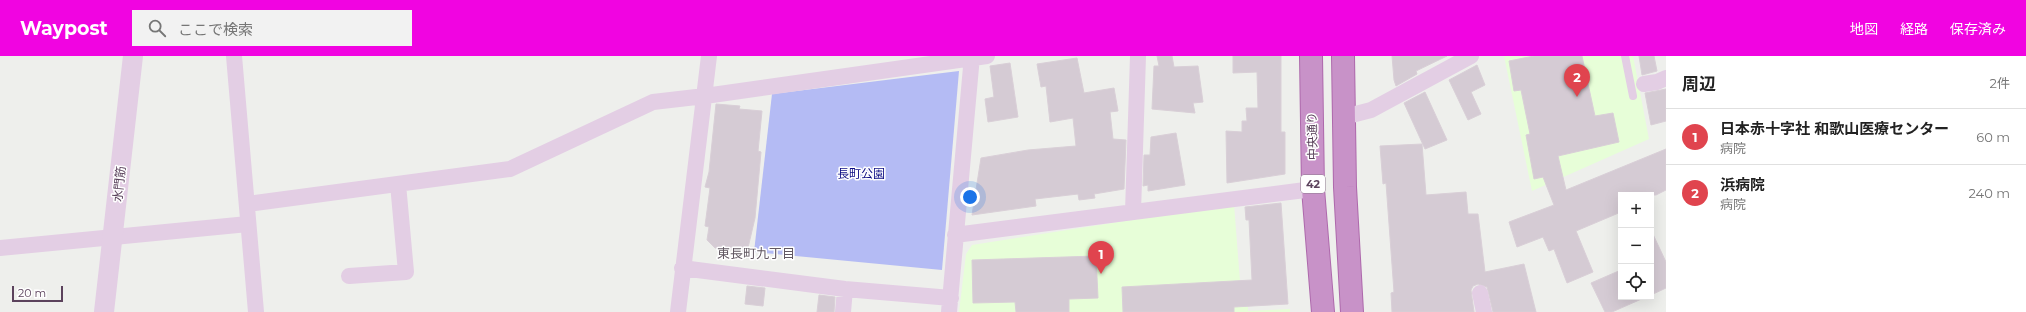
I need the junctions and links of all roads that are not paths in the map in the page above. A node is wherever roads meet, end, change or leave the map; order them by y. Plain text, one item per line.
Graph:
1 (133, 56) edge
2 (234, 56) edge
3 (709, 56) edge
4 (1138, 56) edge
5 (1311, 56) edge
6 (1343, 56) edge
7 (1470, 56) edge
8 (1625, 56) edge
9 (977, 57) edge
10 (1666, 78) edge
11 (1644, 84) dead end
12 (705, 96) junction
13 (1633, 96) dead end
14 (1344, 117) junction
15 (398, 184) junction
16 (1313, 188) junction
17 (247, 204) junction
18 (1133, 212) junction
19 (248, 224) junction
20 (955, 236) junction
21 (113, 239) junction
22 (0, 248) edge
23 (682, 268) junction
24 (349, 276) dead end
25 (845, 289) junction
26 (1480, 293) dead end
27 (950, 305) edge
28 (104, 312) edge
29 (256, 312) edge
30 (678, 312) edge
31 (843, 312) edge
32 (1322, 312) edge
33 (1352, 312) edge
34 (1484, 312) edge

1 - 21 street, 水門筋
2 - 17 street
3 - 12 street
4 - 18 street
5 - 16 highway, 中央通り / 42
6 - 14 highway
7 - 14 street
8 - 13 lane
9 - 12 street
9 - 20 street
10 - 11 street
12 - 15 street
12 - 23 street
14 - 33 highway
15 - 17 street
15 - 24 street
16 - 18 street
16 - 32 highway, 中央通り / 42
17 - 19 street
18 - 20 street
19 - 21 street
19 - 29 street
20 - 27 street
21 - 22 street
21 - 28 street, 水門筋
23 - 25 street
23 - 30 street
25 - 27 street
25 - 31 street
26 - 34 street

